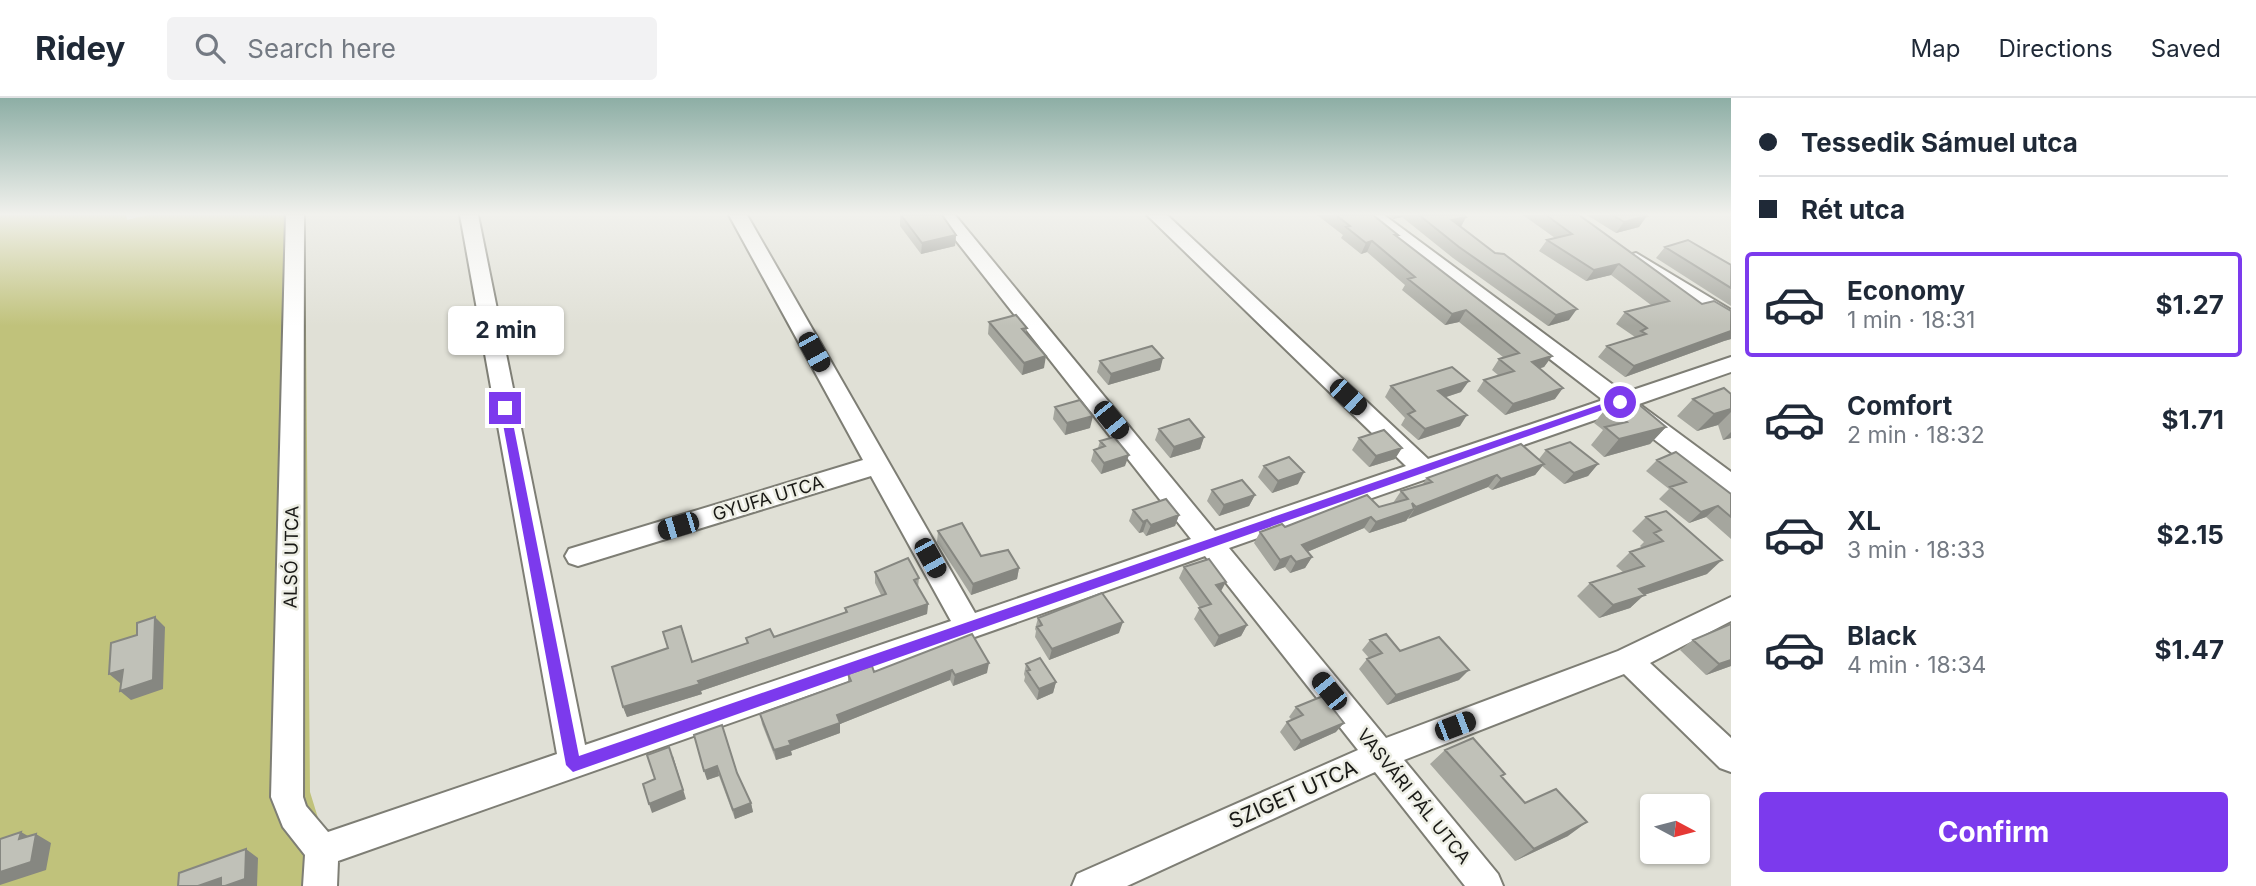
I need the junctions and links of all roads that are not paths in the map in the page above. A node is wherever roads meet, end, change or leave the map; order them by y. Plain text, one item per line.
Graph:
1 (294, 252) edge
2 (475, 252) edge
3 (758, 252) edge
4 (975, 252) edge
5 (1195, 252) edge
6 (1421, 252) edge
7 (1625, 252) edge
8 (1731, 319) edge
9 (1731, 364) edge
10 (1620, 402) junction
11 (877, 465) junction
12 (1425, 470) junction
13 (1731, 485) edge
14 (1211, 544) junction
15 (578, 556) dead end
16 (1731, 608) edge
17 (969, 628) junction
18 (1628, 660) junction
19 (1380, 755) junction
20 (1731, 758) edge
21 (573, 765) junction
22 (322, 850) junction
23 (320, 886) edge
24 (1088, 886) edge
25 (1486, 886) edge

1 - 22 street, ALSÓ UTCA
2 - 21 street
3 - 11 street
4 - 14 street, VASVÁRI PÁL UTCA
5 - 12 street
6 - 10 street
7 - 8 street
9 - 10 street
10 - 12 street
10 - 13 street
11 - 15 street, GYUFA UTCA
11 - 17 street
12 - 14 street
14 - 17 street
14 - 19 street, VASVÁRI PÁL UTCA
16 - 18 street, SZIGET UTCA
17 - 21 street
18 - 19 street, SZIGET UTCA
18 - 20 street
19 - 24 street, SZIGET UTCA
19 - 25 street, VASVÁRI PÁL UTCA
21 - 22 street
22 - 23 street

